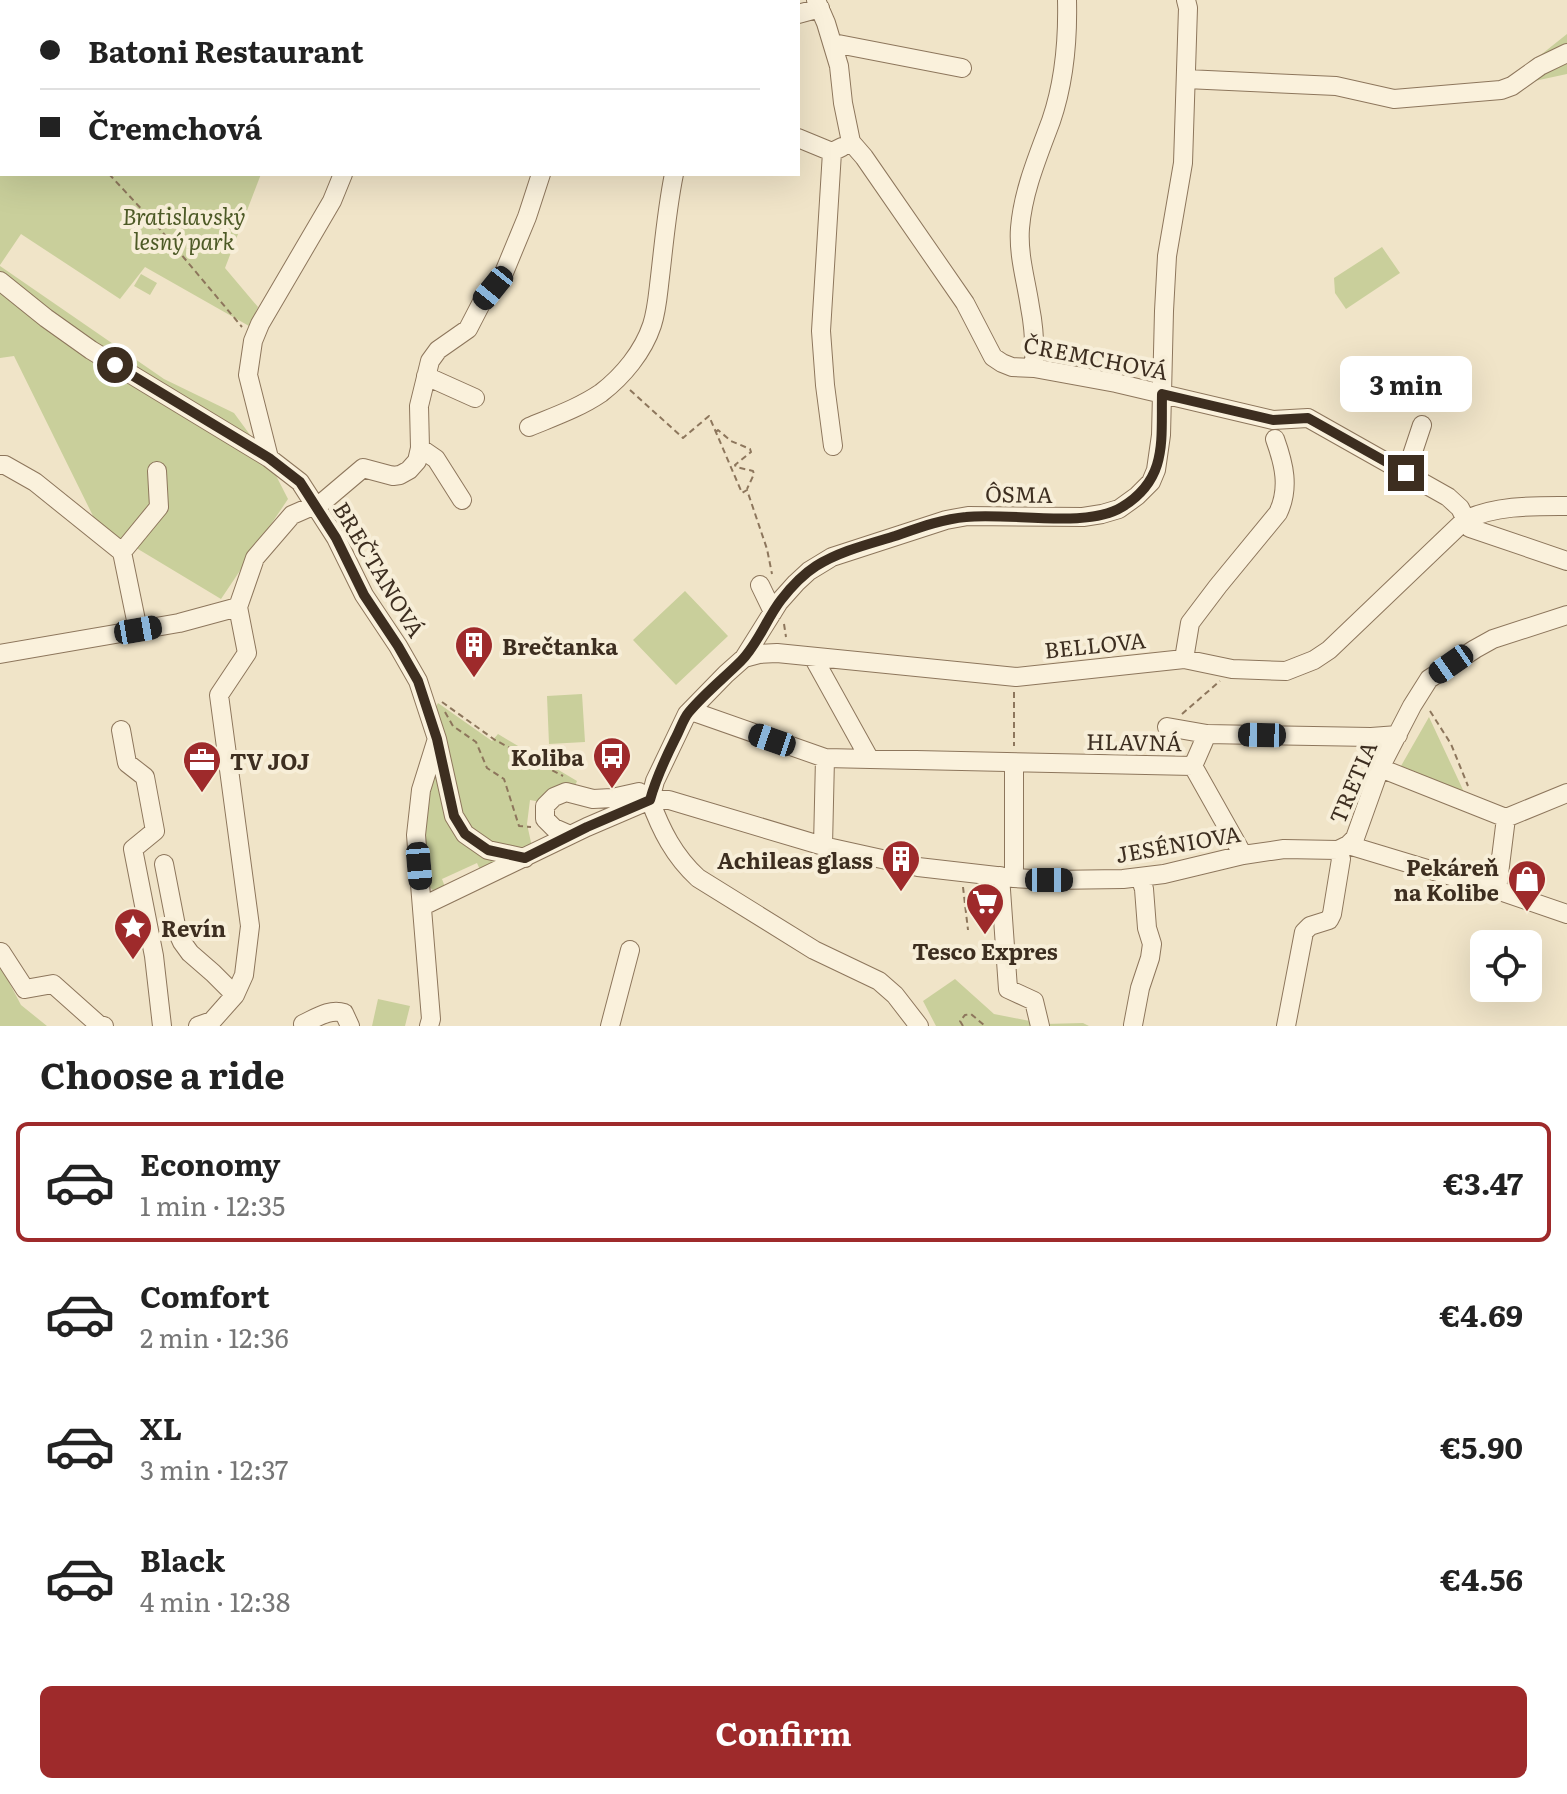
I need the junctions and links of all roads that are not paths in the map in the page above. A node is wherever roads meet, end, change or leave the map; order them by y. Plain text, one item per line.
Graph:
1 (1067, 0) edge
2 (1186, 0) edge
3 (818, 4) edge
4 (800, 13) edge
5 (833, 43) junction
6 (1567, 54) edge
7 (962, 68) dead end
8 (1186, 79) junction
9 (800, 139) edge
10 (851, 142) junction
11 (832, 152) junction
12 (342, 176) edge
13 (540, 176) edge
14 (674, 176) edge
15 (0, 281) edge
16 (1034, 368) junction
17 (426, 376) junction
18 (1162, 394) junction
19 (475, 398) dead end
20 (1422, 425) dead end
21 (529, 427) dead end
22 (1275, 439) dead end
23 (833, 446) dead end
24 (420, 448) junction
25 (269, 458) junction
26 (0, 465) edge
27 (157, 471) dead end
28 (1406, 473) junction
29 (462, 500) dead end
30 (314, 504) junction
31 (1567, 506) edge
32 (1465, 520) junction
33 (122, 552) junction
34 (1567, 561) edge
35 (760, 585) road end
36 (238, 607) junction
37 (776, 607) junction
38 (1567, 615) edge
39 (138, 630) junction
40 (0, 654) edge
41 (813, 657) junction
42 (744, 658) junction
43 (1184, 659) junction
44 (687, 714) junction
45 (1167, 727) road end
46 (121, 730) dead end
47 (1207, 734) junction
48 (1398, 735) junction
49 (437, 739) junction
50 (825, 758) junction
51 (869, 758) junction
52 (1014, 763) junction
53 (1193, 766) junction
54 (1380, 768) junction
55 (1561, 795) edge
56 (593, 799) junction
57 (650, 800) junction
58 (1567, 815) edge
59 (1506, 818) junction
60 (596, 823) junction
61 (570, 835) junction
62 (823, 846) junction
63 (1343, 848) junction
64 (1243, 855) junction
65 (525, 858) junction
66 (164, 864) dead end
67 (1007, 877) junction
68 (1140, 877) junction
69 (1497, 890) junction
70 (423, 906) junction
71 (1567, 914) edge
72 (630, 950) dead end
73 (1, 952) edge
74 (235, 995) junction
75 (303, 1024) edge
76 (1133, 1025) edge
77 (104, 1026) edge
78 (162, 1026) edge
79 (198, 1026) edge
80 (350, 1026) edge
81 (429, 1026) edge
82 (610, 1026) edge
83 (919, 1026) edge
84 (1040, 1026) edge
85 (1286, 1026) edge

1 - 16 street
2 - 8 street, ÔSMA
3 - 4 street
3 - 5 street, ČREMCHOVÁ
5 - 7 street
5 - 10 street, ČREMCHOVÁ
6 - 8 street
8 - 18 street, ÔSMA
9 - 11 street
10 - 11 street
10 - 16 street, ČREMCHOVÁ
11 - 23 street
12 - 25 street
13 - 17 street
14 - 21 street
15 - 25 street, BREČTANOVÁ
16 - 18 street, ČREMCHOVÁ
17 - 19 street
17 - 24 street
18 - 28 street, ČREMCHOVÁ
18 - 37 street, ÔSMA
20 - 28 street
22 - 43 street
24 - 29 street
24 - 30 street
25 - 30 street, BREČTANOVÁ
26 - 33 street
27 - 33 street
28 - 32 street, ČREMCHOVÁ
30 - 36 street
30 - 49 street, BREČTANOVÁ
31 - 32 street, BELLOVA
32 - 34 street, ČREMCHOVÁ
32 - 43 street, BELLOVA
33 - 39 street
35 - 37 street
36 - 39 street
36 - 74 street
37 - 42 street, ÔSMA
38 - 48 street
39 - 40 street
41 - 42 street, BELLOVA
41 - 43 street, BELLOVA
41 - 51 street
42 - 44 street
44 - 50 street, HLAVNÁ
44 - 57 street
45 - 47 street
46 - 78 street
47 - 48 street, HLAVNÁ
47 - 53 street, HLAVNÁ
48 - 54 street, TRETIA
49 - 65 street, BREČTANOVÁ
49 - 70 street
50 - 51 street, HLAVNÁ
50 - 62 street
51 - 52 street, HLAVNÁ
52 - 53 street, HLAVNÁ
52 - 67 street
53 - 64 street
54 - 59 street
54 - 63 street, TRETIA
55 - 58 street
55 - 59 street
56 - 57 street, JESÉNIOVA
56 - 60 street
56 - 61 street
57 - 60 street
57 - 62 street, JESÉNIOVA
57 - 83 street
59 - 69 street
60 - 61 street
61 - 65 street
62 - 67 street, JESÉNIOVA
63 - 64 street, JESÉNIOVA
63 - 69 street, JESÉNIOVA
63 - 85 street
64 - 68 street, JESÉNIOVA
65 - 70 street
66 - 74 street
67 - 68 street, JESÉNIOVA
67 - 84 street
68 - 76 street
69 - 71 street, JESÉNIOVA
70 - 81 street
72 - 82 street
73 - 77 street
74 - 79 street
75 - 80 street

